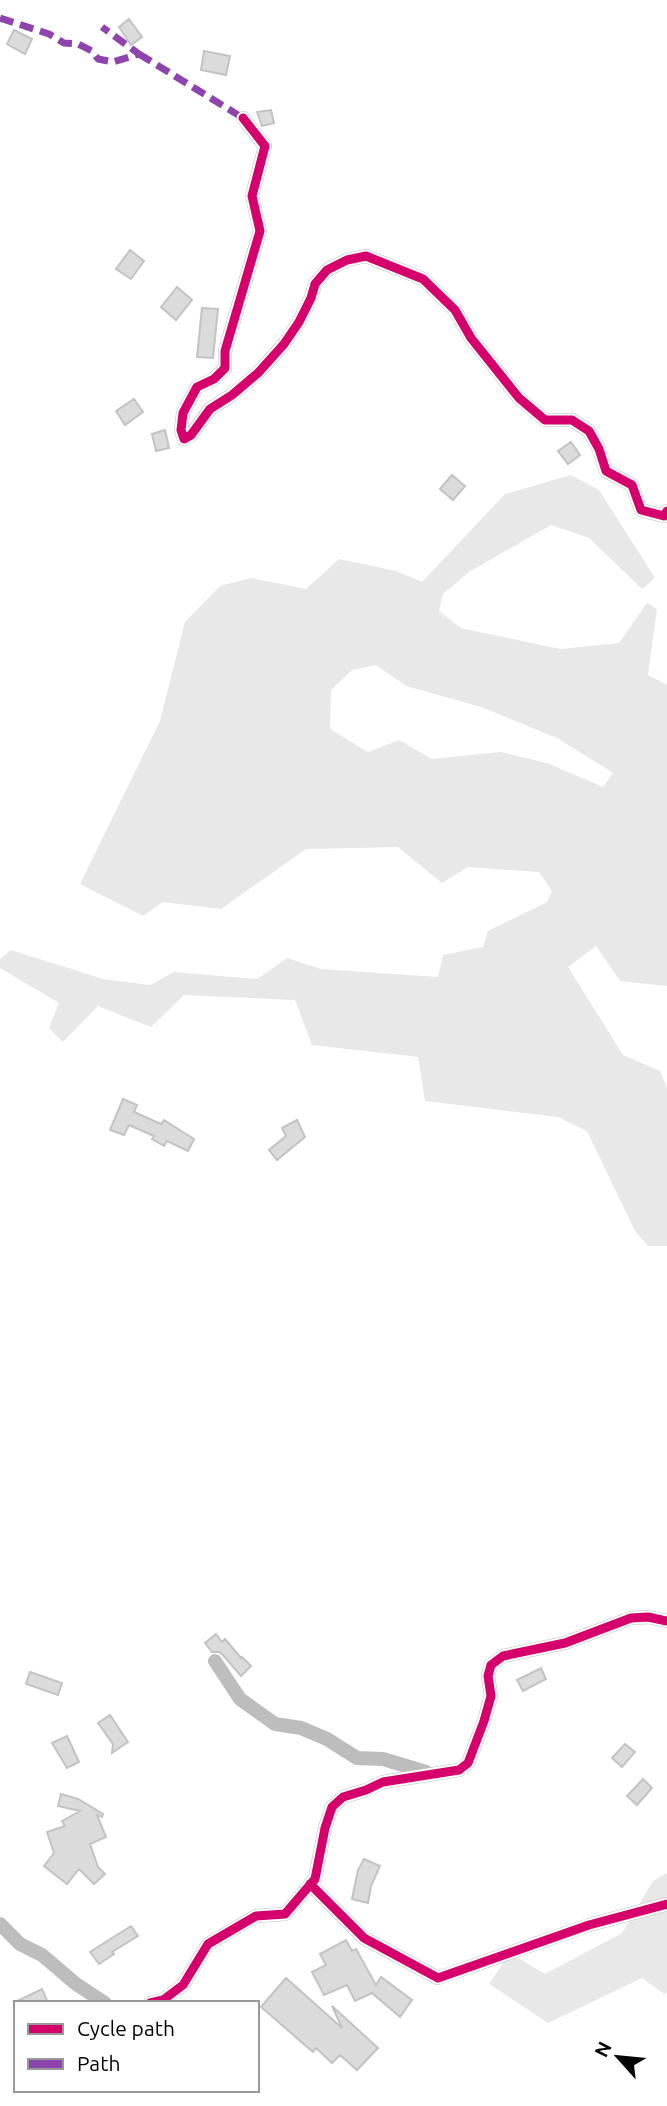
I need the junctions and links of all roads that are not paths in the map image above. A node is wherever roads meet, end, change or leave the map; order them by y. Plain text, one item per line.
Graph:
1 (243, 118) dead end
2 (667, 511) edge
3 (667, 1621) edge
4 (215, 1661) dead end
5 (430, 1774) junction
6 (310, 1884) junction
7 (667, 1904) edge
8 (0, 1924) edge
9 (102, 2001) edge
10 (159, 2001) edge

1 - 2 street
3 - 5 street
4 - 5 street
5 - 6 street
6 - 7 street
6 - 10 street
8 - 9 street

